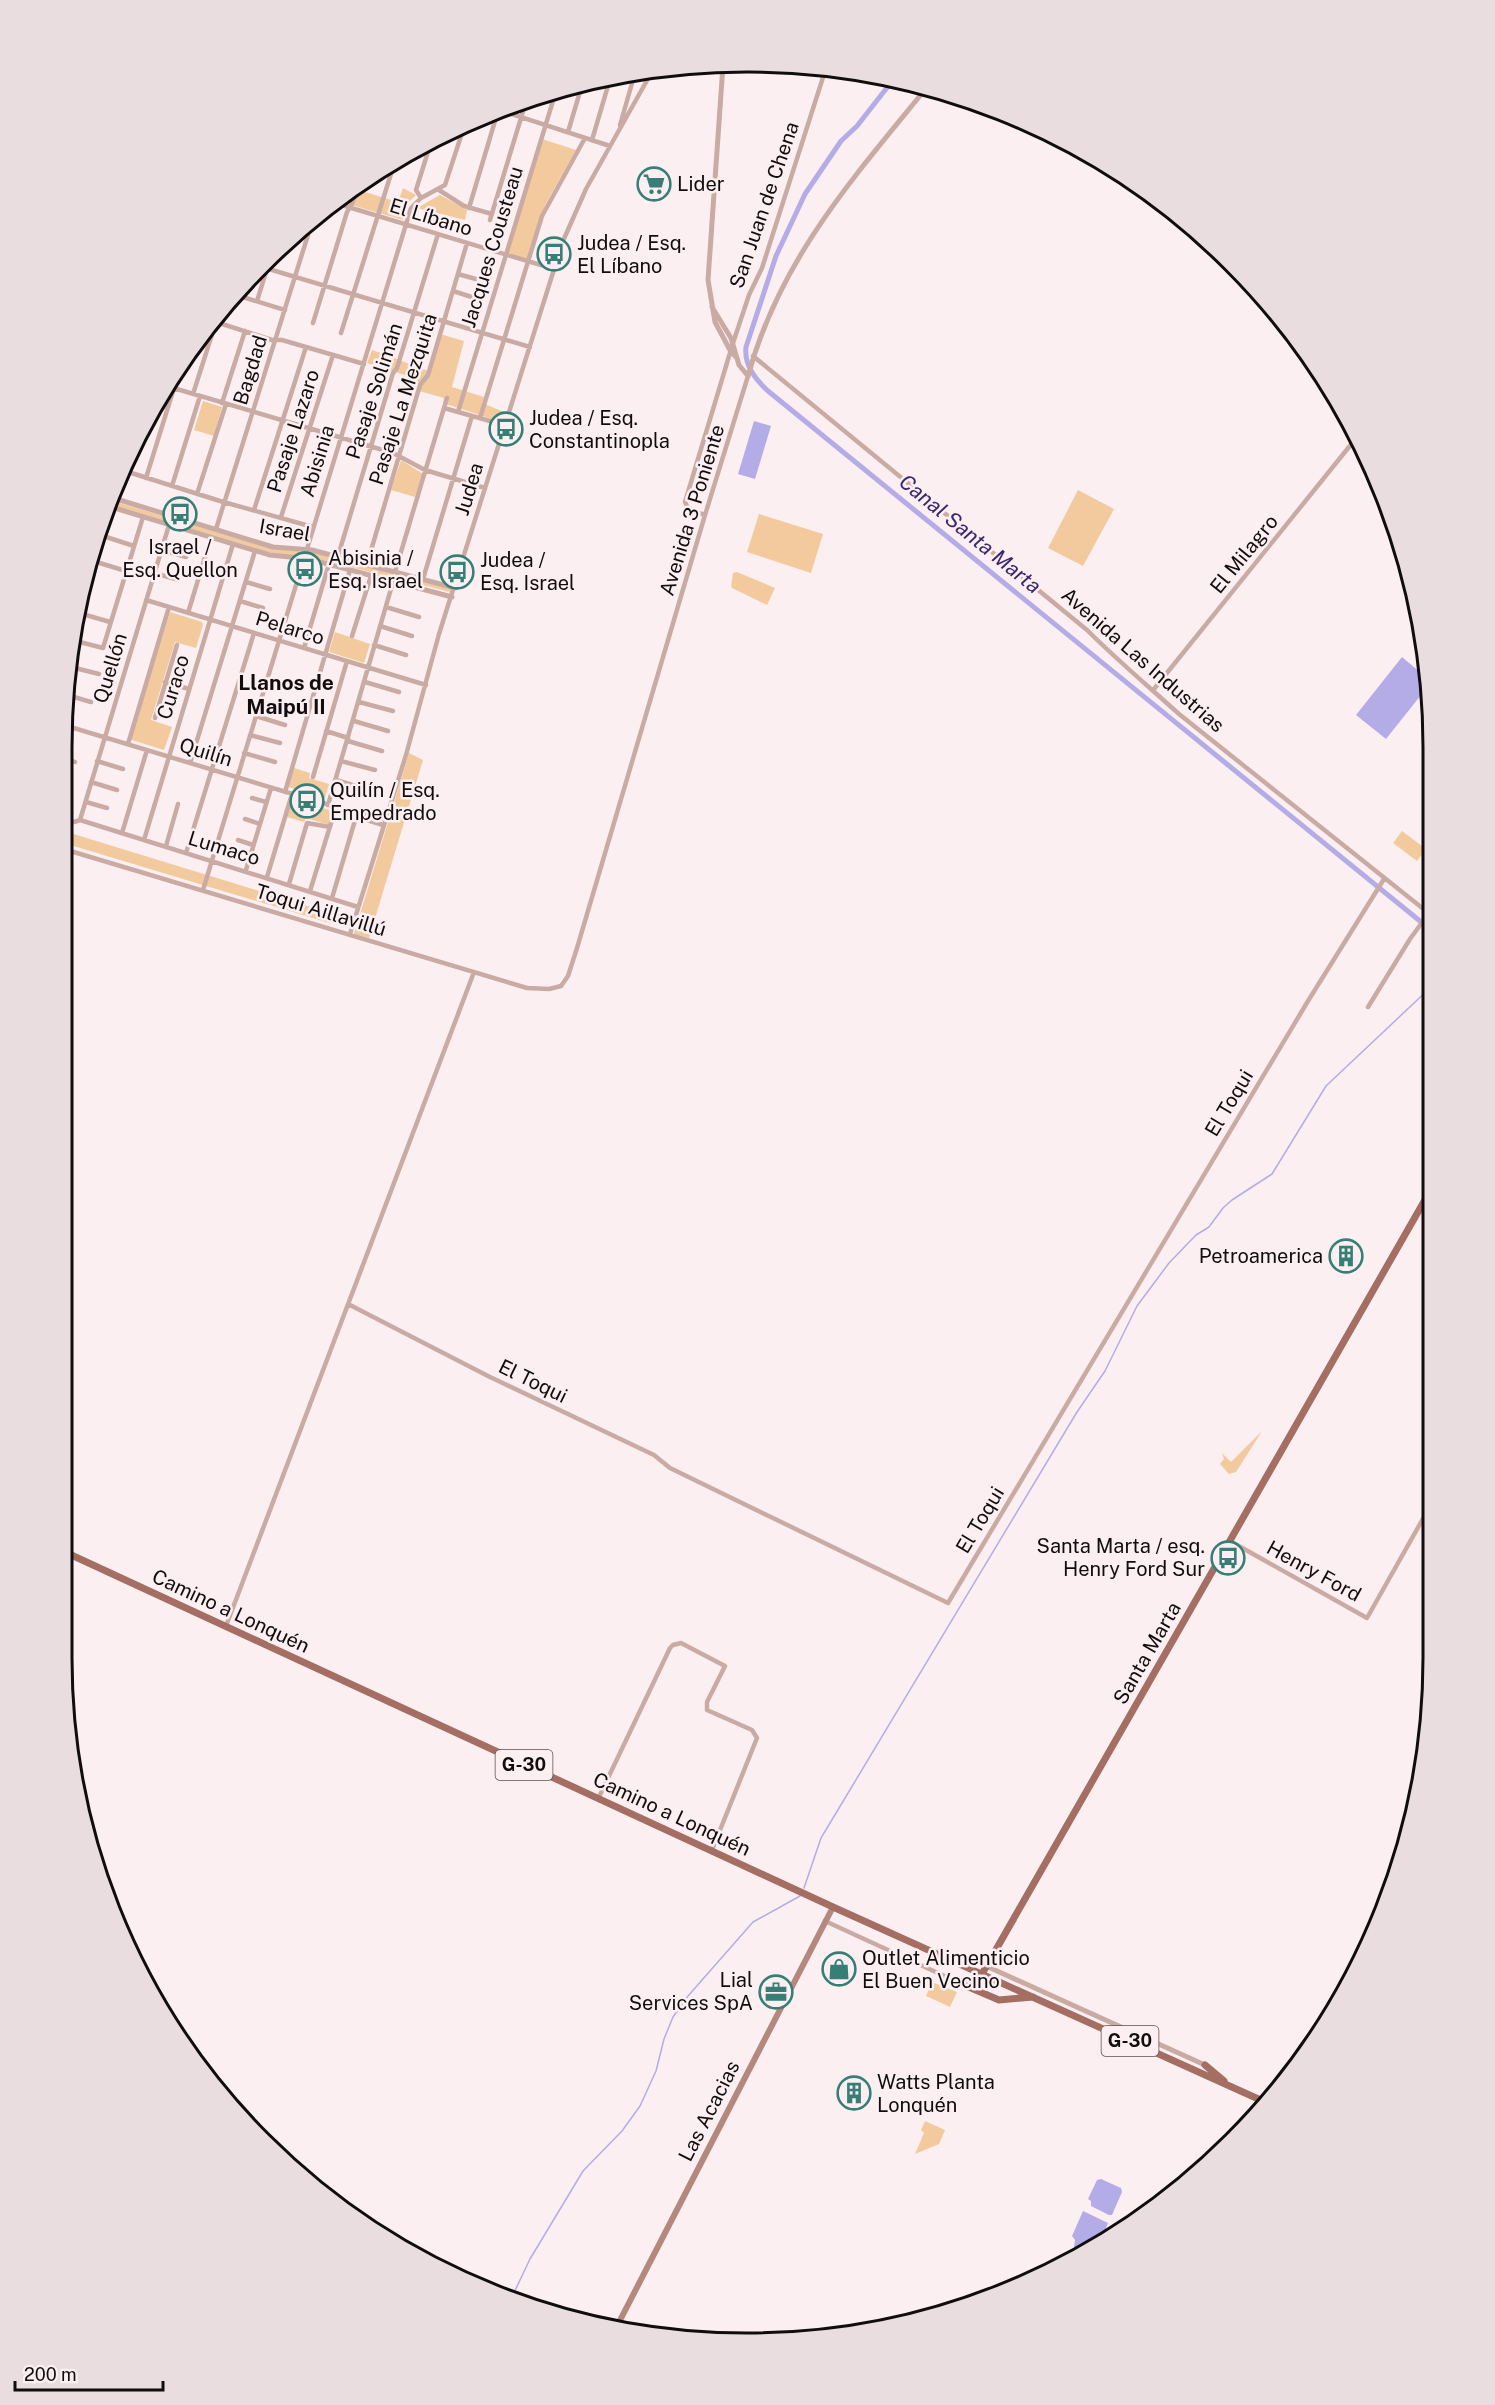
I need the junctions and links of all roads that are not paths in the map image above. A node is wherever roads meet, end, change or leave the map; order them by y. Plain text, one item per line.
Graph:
1 (722, 73) edge
2 (824, 77) edge
3 (647, 80) edge
4 (632, 82) edge
5 (608, 87) edge
6 (579, 93) edge
7 (921, 95) edge
8 (553, 101) edge
9 (523, 111) edge
10 (512, 115) edge
11 (521, 117) junction
12 (495, 121) edge
13 (546, 125) junction
14 (620, 128) junction
15 (568, 132) junction
16 (461, 136) edge
17 (585, 138) junction
18 (591, 140) junction
19 (610, 146) junction
20 (428, 153) edge
21 (389, 175) edge
22 (439, 190) junction
23 (421, 198) junction
24 (352, 200) edge
25 (344, 206) edge
26 (349, 208) junction
27 (468, 208) junction
28 (377, 216) junction
29 (407, 225) junction
30 (438, 234) junction
31 (308, 235) edge
32 (467, 243) junction
33 (505, 255) junction
34 (529, 262) junction
35 (271, 269) edge
36 (554, 269) junction
37 (458, 274) junction
38 (295, 276) junction
39 (263, 278) edge
40 (483, 281) dead end
41 (324, 285) junction
42 (453, 291) junction
43 (352, 294) junction
44 (244, 298) edge
45 (478, 298) dead end
46 (257, 302) junction
47 (383, 303) junction
48 (712, 307) junction
49 (285, 310) junction
50 (415, 312) junction
51 (444, 321) junction
52 (222, 323) edge
53 (313, 323) dead end
54 (245, 331) junction
55 (341, 333) dead end
56 (482, 333) junction
57 (209, 340) edge
58 (276, 340) junction
59 (505, 340) junction
60 (733, 343) junction
61 (306, 346) junction
62 (530, 347) junction
63 (730, 352) junction
64 (333, 355) junction
65 (753, 356) junction
66 (736, 357) junction
67 (364, 364) junction
68 (749, 375) junction
69 (175, 389) edge
70 (193, 394) junction
71 (200, 396) junction
72 (447, 398) dead end
73 (169, 399) edge
74 (224, 404) junction
75 (444, 408) junction
76 (458, 412) junction
77 (253, 413) junction
78 (472, 416) junction
79 (480, 418) junction
80 (282, 421) junction
81 (504, 425) junction
82 (309, 429) junction
83 (340, 437) junction
84 (1350, 444) edge
85 (371, 446) junction
86 (399, 456) junction
87 (425, 470) junction
88 (131, 473) edge
89 (146, 478) junction
90 (453, 479) junction
91 (172, 486) junction
92 (485, 488) junction
93 (197, 494) junction
94 (119, 500) edge
95 (224, 502) junction
96 (116, 508) edge
97 (254, 510) junction
98 (705, 515) junction
99 (143, 517) junction
100 (281, 518) junction
101 (169, 525) junction
102 (313, 527) junction
103 (216, 530) junction
104 (106, 537) edge
105 (211, 537) junction
106 (233, 544) junction
107 (134, 546) junction
108 (162, 550) junction
109 (306, 550) junction
110 (255, 551) junction
111 (338, 556) junction
112 (186, 557) dead end
113 (304, 558) junction
114 (98, 563) edge
115 (329, 564) junction
116 (367, 564) junction
117 (350, 570) junction
118 (126, 571) junction
119 (395, 572) junction
120 (154, 573) junction
121 (371, 576) junction
122 (423, 579) junction
123 (179, 580) dead end
124 (246, 582) junction
125 (393, 582) junction
126 (455, 588) junction
127 (270, 589) dead end
128 (452, 597) junction
129 (146, 600) junction
130 (240, 601) junction
131 (169, 607) junction
132 (386, 607) junction
133 (262, 608) dead end
134 (188, 613) junction
135 (85, 615) edge
136 (419, 617) dead end
137 (210, 619) junction
138 (111, 622) junction
139 (232, 626) junction
140 (380, 626) junction
141 (254, 633) junction
142 (352, 636) dead end
143 (412, 636) dead end
144 (279, 640) junction
145 (81, 642) edge
146 (177, 645) dead end
147 (374, 645) junction
148 (304, 648) junction
149 (326, 654) junction
150 (405, 655) dead end
151 (347, 661) junction
152 (77, 668) edge
153 (369, 668) junction
154 (99, 674) dead end
155 (165, 682) junction
156 (365, 682) junction
157 (426, 685) junction
158 (189, 689) junction
159 (1154, 690) junction
160 (399, 692) dead end
161 (74, 697) edge
162 (91, 702) dead end
163 (359, 702) junction
164 (393, 711) dead end
165 (256, 716) junction
166 (154, 718) dead end
167 (354, 721) junction
168 (285, 725) dead end
169 (72, 728) edge
170 (326, 731) junction
171 (388, 731) dead end
172 (250, 735) junction
173 (104, 737) junction
174 (348, 739) junction
175 (280, 743) dead end
176 (128, 744) junction
177 (147, 750) junction
178 (382, 751) dead end
179 (244, 753) junction
180 (168, 756) junction
181 (72, 761) edge
182 (98, 761) junction
183 (341, 761) junction
184 (75, 762) dead end
185 (275, 762) dead end
186 (190, 763) junction
187 (123, 769) dead end
188 (212, 770) junction
189 (375, 770) dead end
190 (237, 777) junction
191 (313, 777) dead end
192 (336, 780) junction
193 (92, 782) junction
194 (271, 788) junction
195 (117, 790) dead end
196 (369, 790) dead end
197 (285, 792) junction
198 (292, 794) junction
199 (252, 798) dead end
200 (86, 802) junction
201 (267, 802) junction
202 (178, 804) dead end
203 (328, 805) junction
204 (336, 807) junction
205 (107, 808) dead end
206 (356, 817) junction
207 (245, 819) dead end
208 (385, 819) junction
209 (81, 820) junction
210 (74, 822) dead end
211 (260, 824) junction
212 (383, 825) junction
213 (330, 827) junction
214 (122, 833) junction
215 (144, 840) junction
216 (238, 840) dead end
217 (254, 845) junction
218 (166, 846) junction
219 (72, 851) edge
220 (186, 852) junction
221 (212, 860) junction
222 (246, 870) junction
223 (267, 877) junction
224 (1384, 879) junction
225 (289, 884) junction
226 (202, 890) junction
227 (310, 891) junction
228 (332, 898) junction
229 (358, 907) junction
230 (1423, 909) edge
231 (1423, 920) edge
232 (350, 934) junction
233 (474, 972) junction
234 (565, 983) joint
235 (1368, 1007) dead end
236 (1423, 1203) edge
237 (348, 1304) junction
238 (1423, 1520) edge
239 (1230, 1541) junction
240 (72, 1555) edge
241 (226, 1626) junction
242 (598, 1799) junction
243 (712, 1851) junction
244 (833, 1907) junction
245 (825, 1921) junction
246 (986, 1966) junction
247 (982, 1974) junction
248 (963, 1985) joint
249 (1033, 1997) junction
250 (1205, 2065) joint
251 (1228, 2085) junction
252 (1258, 2099) edge
253 (620, 2321) edge

1 - 48 street
2 - 60 street, San Juan de Chena
3 - 14 street, Judea
4 - 14 street
5 - 18 street
6 - 15 street
7 - 65 street, Avenida 3 Poniente
8 - 13 street, Jacques Cousteau
9 - 11 street
10 - 11 street
11 - 13 street
11 - 27 street
12 - 27 street
13 - 15 street
13 - 33 street, Jacques Cousteau
14 - 19 street, Judea
15 - 17 street
16 - 22 street
17 - 18 street
17 - 34 street
18 - 19 street
19 - 36 street, Judea
20 - 23 street
21 - 28 street
22 - 23 street
22 - 27 street
23 - 29 street, Abisinia
24 - 26 street
25 - 26 street, El Líbano
26 - 28 street, El Líbano
26 - 41 street
28 - 29 street, El Líbano
28 - 43 street
29 - 30 street, El Líbano
29 - 47 street, Abisinia
30 - 32 street, El Líbano
30 - 50 street, Pasaje Solimán
31 - 38 street, Bagdad
32 - 33 street, El Líbano
32 - 37 street, Pasaje La Mezquita
33 - 34 street, El Líbano
33 - 56 street, Jacques Cousteau
34 - 36 street, El Líbano
34 - 59 street
35 - 38 street
36 - 62 street, Judea
37 - 40 street
37 - 42 street, Pasaje La Mezquita
38 - 41 street
38 - 49 street, Bagdad
39 - 46 street
41 - 43 street
41 - 53 street
42 - 45 street
42 - 51 street, Pasaje La Mezquita
43 - 47 street
43 - 55 street
44 - 46 street
46 - 49 street
47 - 50 street
47 - 67 street, Abisinia
48 - 60 street
48 - 63 street
49 - 58 street, Bagdad
50 - 51 street
50 - 85 street, Pasaje Solimán
51 - 56 street
51 - 86 street, Pasaje La Mezquita
52 - 54 street
54 - 58 street
54 - 74 street
56 - 59 street
56 - 76 street, Jacques Cousteau
57 - 70 street
58 - 61 street
58 - 77 street, Bagdad
59 - 62 street
59 - 79 street
60 - 63 street, San Juan de Chena
60 - 66 street
61 - 64 street
61 - 80 street
62 - 81 street, Judea
63 - 66 street
63 - 98 street, San Juan de Chena
64 - 67 street
64 - 82 street, Pasaje Lazaro
65 - 68 street, Avenida 3 Poniente
65 - 159 street, Avenida Las Industrias
66 - 68 street
67 - 83 street, Abisinia
68 - 98 street, Avenida 3 Poniente
69 - 70 street
70 - 71 street
71 - 74 street
71 - 91 street
72 - 75 street
73 - 89 street
74 - 77 street
74 - 93 street
75 - 76 street
75 - 87 street
76 - 78 street
77 - 80 street
77 - 95 street, Bagdad
78 - 79 street
78 - 90 street
79 - 81 street
80 - 82 street
80 - 97 street
81 - 92 street, Judea
82 - 83 street
82 - 100 street, Pasaje Lazaro
83 - 85 street
83 - 102 street, Abisinia
84 - 159 street, El Milagro
85 - 86 street
85 - 111 street, Pasaje Solimán
86 - 87 street
86 - 116 street, Pasaje La Mezquita
87 - 90 street
87 - 119 street
88 - 89 street
89 - 91 street
90 - 92 street
90 - 122 street
91 - 93 street
92 - 126 street, Judea
93 - 95 street
94 - 103 street, Israel
95 - 97 street
95 - 103 street, Bagdad
96 - 99 street, Israel
97 - 100 street
98 - 234 street, Avenida 3 Poniente
99 - 101 street, Israel
99 - 107 street
100 - 102 street
101 - 105 street, Israel
101 - 108 street, Quellón
102 - 109 street, Abisinia
103 - 109 street, Israel
104 - 107 street
105 - 106 street, Israel
105 - 134 street
106 - 110 street, Israel
106 - 137 street, Curaco
107 - 118 street
108 - 112 street
108 - 120 street, Quellón
109 - 111 street, Israel
109 - 113 street, Abisinia
110 - 113 street, Israel
110 - 124 street
111 - 116 street, Israel
113 - 115 street, Israel
113 - 144 street, Abisinia
114 - 118 street
115 - 117 street, Israel
115 - 148 street
116 - 119 street, Israel
117 - 121 street, Israel
117 - 149 street
118 - 138 street
119 - 122 street, Israel
120 - 123 street
120 - 129 street, Quellón
121 - 125 street, Israel
121 - 142 street
122 - 126 street, Israel
124 - 127 street
124 - 130 street
125 - 128 street, Israel
125 - 132 street
126 - 128 street, Judea
128 - 157 street, Judea
129 - 131 street, Pelarco
129 - 173 street, Quellón
130 - 133 street
130 - 139 street
131 - 134 street, Pelarco
131 - 176 street
132 - 136 street
132 - 140 street
134 - 137 street, Pelarco
135 - 138 street
137 - 139 street, Pelarco
137 - 158 street, Curaco
138 - 145 street
139 - 141 street, Pelarco
139 - 186 street
140 - 143 street
140 - 147 street
141 - 144 street, Pelarco
141 - 188 street
144 - 148 street, Pelarco
144 - 165 street, Abisinia
146 - 155 street
147 - 150 street
147 - 153 street
148 - 149 street, Pelarco
149 - 151 street, Pelarco
149 - 197 street
151 - 153 street, Pelarco
151 - 170 street
152 - 154 street
153 - 156 street
153 - 157 street, Pelarco
155 - 158 street
155 - 166 street
156 - 160 street
156 - 163 street
157 - 208 street, Judea
158 - 180 street, Curaco
159 - 224 street, Avenida Las Industrias
161 - 162 street
163 - 164 street
163 - 167 street
165 - 168 street
165 - 172 street, Abisinia
167 - 171 street
167 - 174 street
169 - 173 street, Quilín
170 - 174 street
170 - 191 street
172 - 175 street
172 - 179 street, Abisinia
173 - 176 street, Quilín
173 - 182 street, Quellón
174 - 178 street
174 - 183 street
176 - 177 street, Quilín
177 - 180 street, Quilín
177 - 214 street
179 - 185 street
179 - 190 street, Abisinia
180 - 186 street, Quilín
180 - 215 street, Curaco
181 - 184 street
182 - 187 street
182 - 193 street, Quellón
183 - 189 street
183 - 192 street
186 - 188 street, Quilín
188 - 190 street, Quilín
188 - 220 street
190 - 194 street, Quilín
190 - 221 street, Abisinia
192 - 196 street
192 - 203 street
193 - 195 street
193 - 200 street, Quellón
194 - 197 street, Quilín
194 - 201 street
197 - 198 street, Quilín
198 - 203 street, Quilín
198 - 223 street
199 - 201 street
200 - 205 street
200 - 209 street, Quellón
201 - 211 street
202 - 218 street
203 - 204 street, Quilín
204 - 206 street, Quilín
204 - 208 street, Quilín
204 - 213 street
206 - 212 street, Quilín
206 - 228 street
207 - 211 street
208 - 212 street, Judea
209 - 210 street
209 - 214 street, Lumaco
211 - 217 street
212 - 229 street, Judea
213 - 225 street
213 - 227 street
214 - 215 street, Lumaco
215 - 218 street, Lumaco
216 - 217 street
217 - 222 street
218 - 220 street, Lumaco
219 - 226 street, Toqui Aillavillú
220 - 221 street, Lumaco
221 - 222 street, Lumaco
221 - 226 street, Abisinia
222 - 223 street, Lumaco
223 - 225 street, Lumaco
224 - 230 street, Avenida Las Industrias
224 - 237 street, El Toqui
225 - 227 street, Lumaco
226 - 232 street, Toqui Aillavillú
227 - 228 street, Lumaco
228 - 229 street, Lumaco
229 - 232 street, Judea
231 - 235 street
232 - 233 street, Toqui Aillavillú
233 - 234 street, Toqui Aillavillú
233 - 237 street
236 - 239 main road, Santa Marta
237 - 241 street
238 - 239 street, Henry Ford
239 - 246 main road, Santa Marta
240 - 241 main road, Camino a Lonquén / G-30
241 - 242 main road, Camino a Lonquén / G-30
242 - 243 main road, Camino a Lonquén / G-30
242 - 243 street
243 - 244 main road, Camino a Lonquén / G-30
244 - 245 main road, Las Acacias
244 - 247 main road, Camino a Lonquén / G-30
245 - 248 street
245 - 253 main road, Las Acacias
246 - 247 main road, Santa Marta
246 - 250 street
247 - 249 main road, Camino a Lonquén / G-30
248 - 249 main road
249 - 251 main road, Camino a Lonquén / G-30
250 - 251 main road
251 - 252 main road, Camino a Lonquén / G-30

